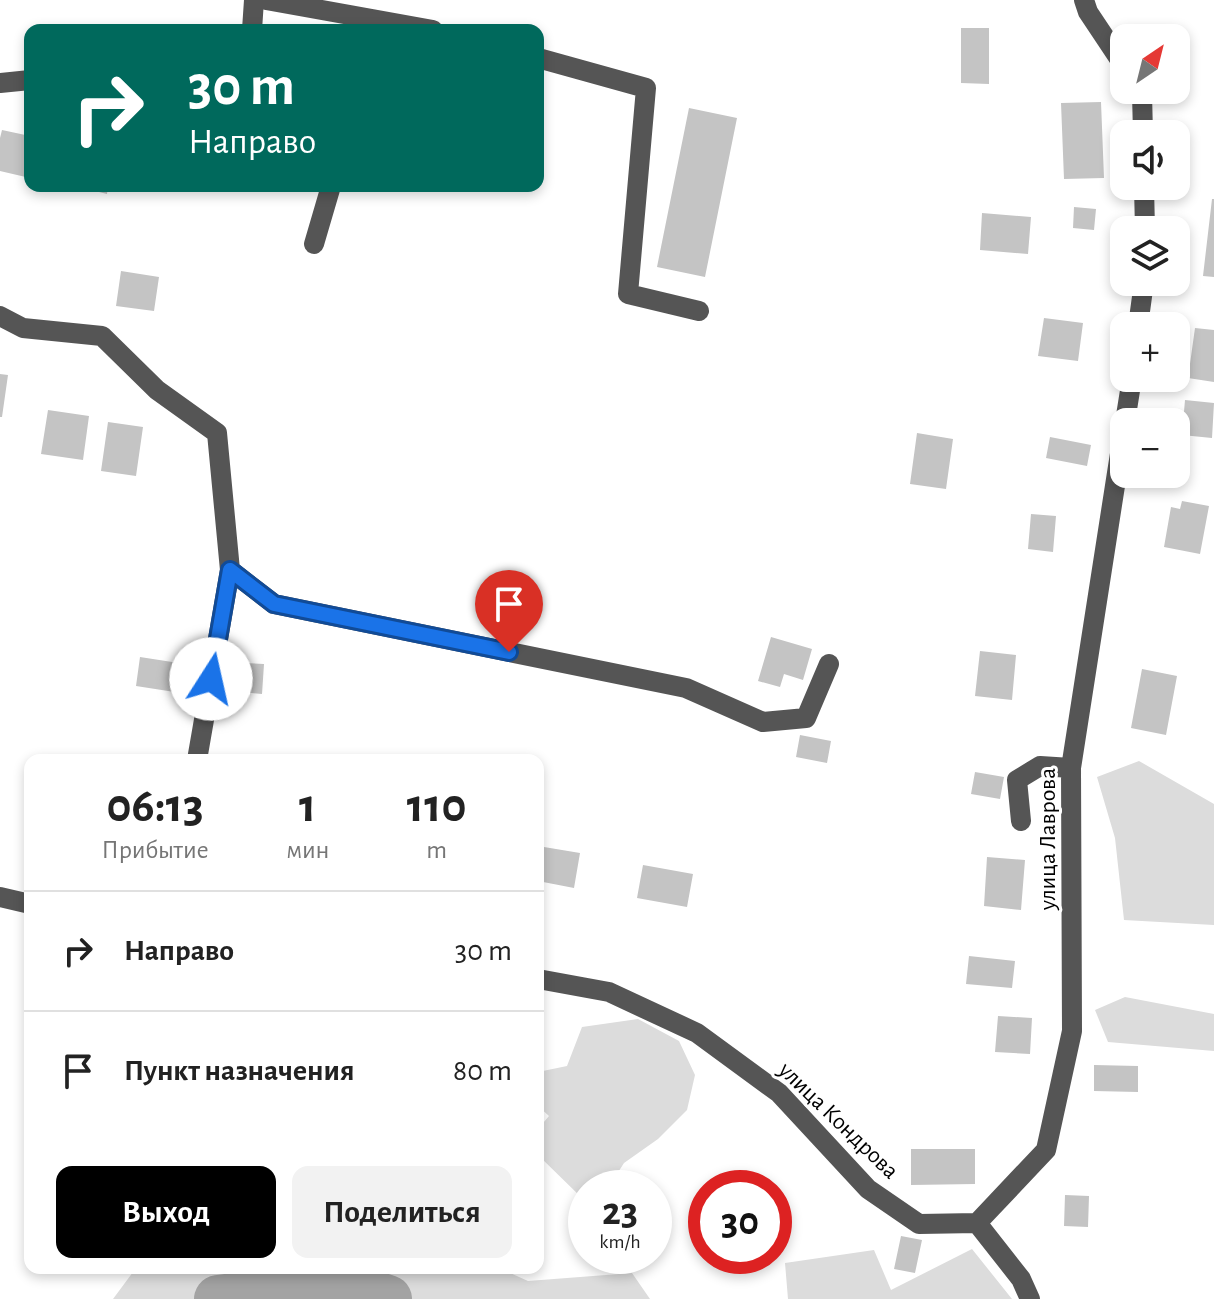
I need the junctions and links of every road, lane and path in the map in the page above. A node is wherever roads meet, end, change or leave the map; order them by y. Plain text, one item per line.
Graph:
1 (254, 0) edge
2 (266, 0) edge
3 (1084, 0) edge
4 (342, 22) edge
5 (252, 24) edge
6 (365, 24) edge
7 (1110, 45) edge
8 (544, 60) edge
9 (24, 81) edge
10 (0, 83) edge
11 (329, 192) edge
12 (314, 244) dead end
13 (699, 311) dead end
14 (0, 316) edge
15 (1115, 488) edge
16 (230, 570) junction
17 (829, 664) dead end
18 (198, 754) edge
19 (1071, 768) junction
20 (1021, 821) dead end
21 (0, 897) edge
22 (24, 903) edge
23 (544, 980) edge
24 (977, 1223) junction
25 (1030, 1299) edge

1 - 5 street
2 - 4 street
3 - 7 street
4 - 6 street
8 - 13 street
9 - 10 street
11 - 12 street
14 - 16 street
15 - 19 street, улица Лаврова
16 - 17 street
16 - 18 street
19 - 20 street
19 - 24 street, улица Лаврова
21 - 22 street
23 - 24 street, улица Кондрова
24 - 25 street

